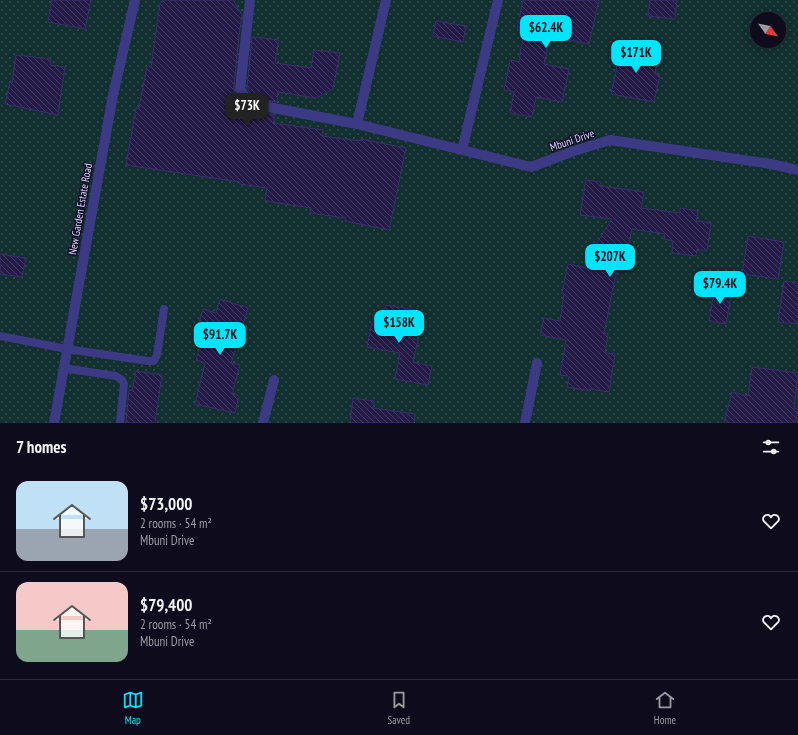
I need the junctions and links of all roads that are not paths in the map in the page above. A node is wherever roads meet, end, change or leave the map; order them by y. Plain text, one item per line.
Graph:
1 (135, 0) edge
2 (250, 0) edge
3 (386, 0) edge
4 (498, 0) edge
5 (357, 124) junction
6 (462, 150) junction
7 (798, 170) edge
8 (164, 309) dead end
9 (0, 336) edge
10 (67, 348) junction
11 (537, 363) dead end
12 (63, 368) junction
13 (274, 380) dead end
14 (54, 423) edge
15 (120, 423) edge
16 (263, 423) edge
17 (525, 423) edge

1 - 10 street, New Garden Estate Road
2 - 5 street, Mbuni Drive
3 - 5 street
4 - 6 street
5 - 6 street, Mbuni Drive
6 - 7 street, Mbuni Drive
8 - 10 lane
9 - 10 lane
10 - 12 street, New Garden Estate Road
11 - 17 street
12 - 14 street, New Garden Estate Road
12 - 15 lane
13 - 16 street

